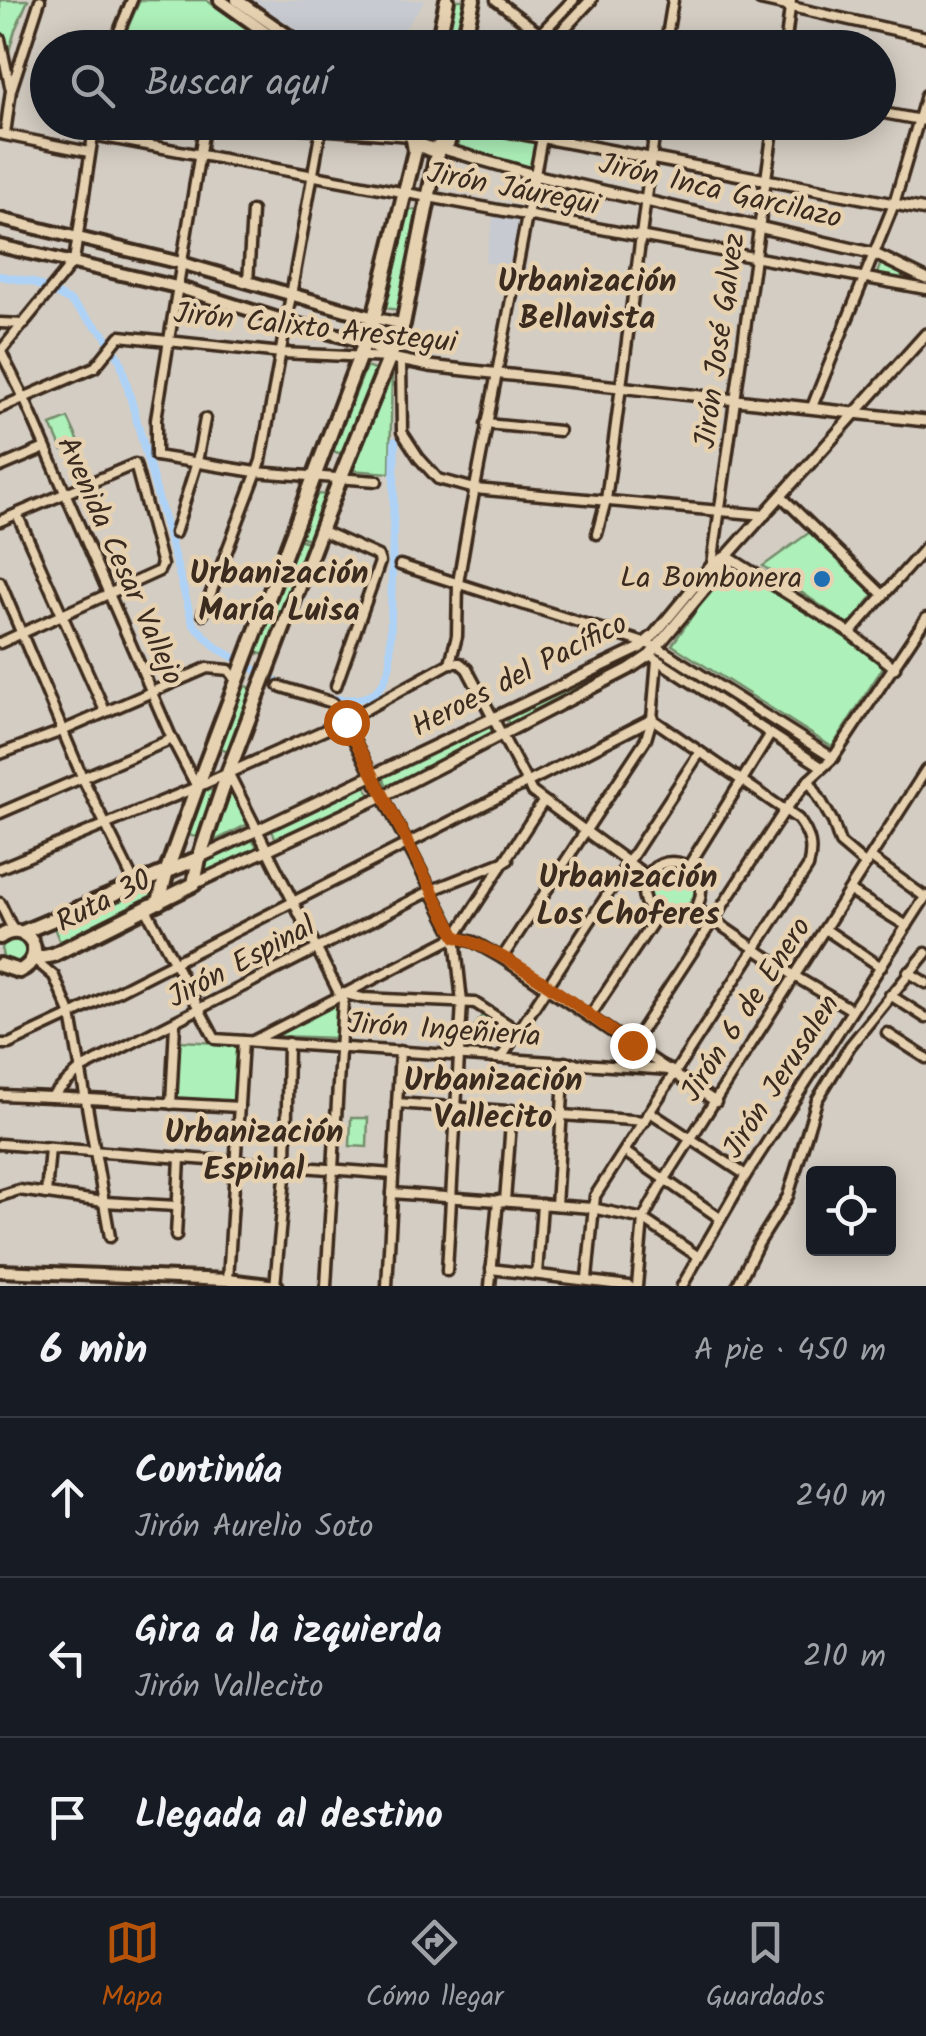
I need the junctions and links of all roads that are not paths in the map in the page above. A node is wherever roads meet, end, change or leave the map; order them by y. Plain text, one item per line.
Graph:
1 (40, 0) edge
2 (132, 0) edge
3 (238, 0) edge
4 (447, 0) edge
5 (474, 0) edge
6 (496, 0) edge
7 (573, 0) edge
8 (590, 0) edge
9 (673, 0) edge
10 (760, 0) edge
11 (223, 1) edge
12 (791, 3) edge
13 (120, 30) edge
14 (262, 30) edge
15 (280, 30) edge
16 (440, 30) edge
17 (466, 30) edge
18 (537, 30) edge
19 (546, 30) edge
20 (565, 30) edge
21 (668, 30) edge
22 (787, 30) edge
23 (926, 37) edge
24 (0, 39) edge
25 (10, 90) junction
26 (926, 95) edge
27 (896, 115) edge
28 (922, 120) edge
29 (2, 134) edge
30 (30, 140) edge
31 (31, 140) edge
32 (91, 140) edge
33 (119, 140) edge
34 (202, 140) edge
35 (319, 140) edge
36 (412, 140) edge
37 (417, 140) edge
38 (448, 140) edge
39 (542, 140) joint
40 (654, 140) edge
41 (772, 140) edge
42 (440, 148) junction
43 (89, 152) junction
44 (200, 155) junction
45 (652, 160) junction
46 (534, 174) junction
47 (314, 176) junction
48 (766, 181) junction
49 (404, 192) junction
50 (429, 197) junction
51 (647, 202) junction
52 (894, 204) junction
53 (252, 210) dead end
54 (926, 210) edge
55 (525, 215) junction
56 (0, 219) edge
57 (760, 228) junction
58 (642, 237) junction
59 (78, 238) junction
60 (0, 246) edge
61 (875, 254) junction
62 (756, 258) junction
63 (74, 261) junction
64 (181, 263) junction
65 (866, 278) junction
66 (926, 279) edge
67 (248, 283) junction
68 (177, 286) junction
69 (926, 289) edge
70 (291, 296) junction
71 (374, 318) junction
72 (0, 322) edge
73 (288, 322) junction
74 (24, 324) junction
75 (403, 324) junction
76 (926, 334) edge
77 (168, 340) junction
78 (365, 342) junction
79 (0, 352) edge
80 (282, 353) junction
81 (359, 358) junction
82 (396, 360) junction
83 (496, 372) junction
84 (619, 386) junction
85 (24, 398) junction
86 (736, 399) junction
87 (812, 407) junction
88 (0, 408) edge
89 (858, 414) junction
90 (205, 419) dead end
91 (926, 421) edge
92 (486, 424) junction
93 (558, 431) dead end
94 (45, 448) junction
95 (197, 462) junction
96 (0, 467) edge
97 (255, 472) junction
98 (313, 477) junction
99 (340, 479) junction
100 (377, 482) dead end
101 (475, 489) junction
102 (66, 494) junction
103 (782, 496) junction
104 (606, 500) junction
105 (720, 510) junction
106 (17, 514) junction
107 (765, 515) junction
108 (0, 521) edge
109 (320, 530) junction
110 (175, 533) dead end
111 (596, 534) dead end
112 (926, 547) edge
113 (728, 556) junction
114 (400, 565) dead end
115 (712, 565) junction
116 (0, 582) edge
117 (458, 583) junction
118 (110, 593) junction
119 (882, 594) junction
120 (203, 614) dead end
121 (62, 615) junction
122 (926, 618) edge
123 (22, 633) junction
124 (850, 633) junction
125 (0, 643) edge
126 (638, 644) junction
127 (455, 649) junction
128 (655, 654) junction
129 (450, 663) junction
130 (895, 668) junction
131 (467, 669) junction
132 (238, 678) junction
133 (279, 686) dead end
134 (336, 686) dead end
135 (152, 693) junction
136 (105, 710) junction
137 (652, 719) junction
138 (496, 720) junction
139 (346, 722) junction
140 (62, 731) junction
141 (501, 732) junction
142 (770, 735) junction
143 (172, 739) junction
144 (700, 752) junction
145 (0, 754) edge
146 (833, 758) junction
147 (822, 766) junction
148 (926, 770) edge
149 (228, 773) junction
150 (375, 776) junction
151 (83, 778) junction
152 (743, 780) junction
153 (809, 780) junction
154 (526, 784) junction
155 (197, 788) junction
156 (383, 796) junction
157 (543, 802) junction
158 (785, 810) junction
159 (0, 813) edge
160 (104, 824) junction
161 (260, 830) junction
162 (586, 831) junction
163 (408, 846) junction
164 (268, 848) junction
165 (199, 858) junction
166 (508, 860) junction
167 (628, 861) junction
168 (868, 862) junction
169 (688, 867) junction
170 (0, 868) edge
171 (167, 870) junction
172 (646, 876) junction
173 (135, 884) junction
174 (194, 884) junction
175 (432, 890) junction
176 (850, 891) junction
177 (926, 896) edge
178 (160, 902) junction
179 (294, 902) junction
180 (0, 903) edge
181 (146, 908) junction
182 (696, 908) junction
183 (656, 916) junction
184 (714, 920) junction
185 (907, 926) junction
186 (826, 929) junction
187 (12, 933) edge
188 (456, 937) junction
189 (318, 948) junction
190 (757, 949) junction
191 (926, 953) edge
192 (502, 958) junction
193 (34, 959) junction
194 (174, 961) junction
195 (881, 967) junction
196 (1, 968) edge
197 (908, 972) junction
198 (796, 977) junction
199 (926, 983) edge
200 (546, 987) junction
201 (342, 994) junction
202 (890, 994) junction
203 (462, 1002) junction
204 (200, 1010) junction
205 (852, 1010) junction
206 (71, 1015) junction
207 (590, 1016) junction
208 (926, 1018) edge
209 (174, 1024) junction
210 (518, 1031) junction
211 (887, 1032) dead end
212 (248, 1041) junction
213 (288, 1043) junction
214 (0, 1044) edge
215 (632, 1045) junction
216 (342, 1047) junction
217 (400, 1051) junction
218 (460, 1054) junction
219 (500, 1058) junction
220 (926, 1058) edge
221 (565, 1062) junction
222 (618, 1066) junction
223 (81, 1069) junction
224 (673, 1072) junction
225 (0, 1095) edge
226 (51, 1097) junction
227 (86, 1101) junction
228 (716, 1102) junction
229 (398, 1103) junction
230 (172, 1104) junction
231 (239, 1107) junction
232 (458, 1107) junction
233 (512, 1110) junction
234 (562, 1114) junction
235 (648, 1116) junction
236 (690, 1138) junction
237 (0, 1144) edge
238 (50, 1148) junction
239 (625, 1152) junction
240 (97, 1154) junction
241 (180, 1158) junction
242 (236, 1161) junction
243 (286, 1166) junction
244 (335, 1170) junction
245 (393, 1174) junction
246 (746, 1175) junction
247 (665, 1179) junction
248 (392, 1193) junction
249 (46, 1194) junction
250 (0, 1196) edge
251 (452, 1197) junction
252 (502, 1201) junction
253 (104, 1202) junction
254 (542, 1204) junction
255 (556, 1205) junction
256 (177, 1206) junction
257 (592, 1208) junction
258 (720, 1218) junction
259 (642, 1219) junction
260 (176, 1236) dead end
261 (110, 1238) dead end
262 (698, 1257) junction
263 (491, 1269) junction
264 (0, 1271) edge
265 (447, 1271) dead end
266 (537, 1274) junction
267 (587, 1278) junction
268 (228, 1280) junction
269 (276, 1286) edge
270 (326, 1286) edge
271 (387, 1286) edge
272 (490, 1286) edge
273 (633, 1286) edge
274 (682, 1286) edge
275 (737, 1286) edge

1 - 25 street
2 - 13 street
3 - 15 main road
4 - 16 highway
5 - 17 highway
6 - 18 street
7 - 19 street
8 - 20 street
9 - 21 street
10 - 12 street
11 - 14 main road
12 - 22 street
12 - 23 street
24 - 25 street
25 - 29 street
26 - 28 street
27 - 28 street
28 - 52 street
29 - 30 street
31 - 43 street
32 - 43 street
33 - 44 street, Jirón Jáuregui
34 - 44 street
35 - 47 street
36 - 49 highway
37 - 42 highway
38 - 42 highway
39 - 45 street
39 - 46 street
40 - 45 street
41 - 48 street, Jirón José Galvez
42 - 46 street, Jirón Inca Garcilazo
42 - 50 highway
43 - 59 street
44 - 47 street, Jirón Jáuregui
44 - 64 street
45 - 48 street
45 - 51 street
46 - 51 street, Jirón Inca Garcilazo
46 - 55 street
47 - 49 street, Jirón Jáuregui
47 - 70 street
48 - 52 street
48 - 57 street, Jirón José Galvez
49 - 50 street, Jirón Jáuregui
49 - 71 highway
50 - 55 street, Jirón Jáuregui
50 - 75 highway
51 - 57 street, Jirón Inca Garcilazo
51 - 58 street
52 - 54 street
52 - 61 street
53 - 67 street
55 - 58 street, Jirón Jáuregui
55 - 83 street
56 - 59 main road
57 - 61 street, Jirón Inca Garcilazo
57 - 62 street, Jirón José Galvez
58 - 62 street, Jirón Jáuregui
58 - 84 street
59 - 63 street
59 - 64 main road
60 - 63 main road
61 - 65 street
61 - 66 street, Jirón Inca Garcilazo
62 - 65 street, Jirón Jáuregui
62 - 86 street, Jirón José Galvez
63 - 68 main road
63 - 74 street
64 - 67 main road
64 - 68 street
65 - 69 street, Jirón Jáuregui
65 - 87 street
67 - 70 main road
68 - 73 main road
68 - 77 street
70 - 71 main road
70 - 73 street
71 - 75 street
71 - 78 highway
72 - 74 street
73 - 78 main road
73 - 80 street
74 - 79 street
75 - 82 highway
76 - 89 street
77 - 80 street, Jirón Calixto Arestegui
77 - 85 street, Jirón Calixto Arestegui
77 - 95 street
78 - 81 highway
78 - 82 street
79 - 85 street, Avenida Cesar Vallejo
80 - 81 street, Jirón Calixto Arestegui
80 - 97 street
81 - 82 street, Jirón Calixto Arestegui
81 - 98 highway
82 - 83 street, Jirón Calixto Arestegui
82 - 99 highway
82 - 101 street
83 - 84 street, Jirón Calixto Arestegui
83 - 92 street
84 - 86 street, Jirón Calixto Arestegui
84 - 104 street
85 - 88 street
85 - 94 street, Avenida Cesar Vallejo
86 - 87 street, Jirón Calixto Arestegui
86 - 105 street, Jirón José Galvez
87 - 89 street, Jirón Calixto Arestegui
89 - 91 street, Jirón Calixto Arestegui
89 - 103 street
90 - 95 street
92 - 93 street
92 - 101 street
94 - 96 street
94 - 102 street, Avenida Cesar Vallejo
95 - 97 street
95 - 110 street
97 - 98 street
97 - 120 street
98 - 99 street
98 - 132 highway
99 - 100 street
99 - 109 highway
101 - 104 street
101 - 117 street
102 - 106 street
102 - 118 street, Avenida Cesar Vallejo
102 - 118 street
103 - 107 street
103 - 119 street
104 - 105 street
104 - 111 street
105 - 107 street
105 - 115 street, Jirón José Galvez
106 - 108 street
106 - 121 street
107 - 113 street
109 - 134 street
109 - 149 highway
112 - 119 street
113 - 115 street, Heroes del Pacífico
113 - 124 street
113 - 128 street, Heroes del Pacífico
114 - 117 street
115 - 126 street, Heroes del Pacífico
116 - 123 street
117 - 126 street
117 - 127 street
118 - 121 street
118 - 135 street, Avenida Cesar Vallejo
119 - 124 street
121 - 123 street
121 - 136 street
122 - 130 street
123 - 125 street
123 - 140 street
124 - 130 street
126 - 128 street
126 - 138 street, Heroes del Pacífico
127 - 129 street
127 - 131 street
128 - 137 street
128 - 141 street, Heroes del Pacífico
128 - 142 street
128 - 146 street
129 - 131 street
129 - 139 street
130 - 146 street
131 - 138 street
132 - 135 street
132 - 155 highway
133 - 139 street
135 - 136 street
135 - 143 street, Avenida Cesar Vallejo
136 - 140 street
137 - 144 street
137 - 154 street
137 - 162 street
138 - 141 street
138 - 150 street, Heroes del Pacífico
139 - 149 street
139 - 150 street
140 - 145 street
140 - 151 street
141 - 154 street
141 - 156 street, Heroes del Pacífico
142 - 147 street
142 - 152 street
143 - 151 street
143 - 155 street, Avenida Cesar Vallejo
144 - 152 street
144 - 167 street
146 - 147 street
147 - 153 street
148 - 168 street, Jirón 6 de Enero
149 - 155 street
149 - 161 street
149 - 165 highway
150 - 156 street
150 - 161 street, Heroes del Pacífico
151 - 159 street
151 - 160 street
152 - 158 street
152 - 169 street
153 - 158 street
153 - 168 street
154 - 157 street
154 - 163 street
155 - 160 street
155 - 171 highway
156 - 163 street
156 - 164 street, Heroes del Pacífico
157 - 162 street
157 - 166 street
158 - 184 street
158 - 190 street
160 - 170 street
160 - 173 street
161 - 164 street
161 - 165 street, Heroes del Pacífico
162 - 167 street
162 - 192 street
163 - 175 street
163 - 179 street
164 - 174 street, Heroes del Pacífico
164 - 179 street
165 - 171 highway, Heroes del Pacífico
165 - 174 highway
166 - 175 street, Jirón Espinal
166 - 188 street
167 - 172 street
167 - 200 street
168 - 176 street, Jirón 6 de Enero
168 - 177 street
169 - 172 street
169 - 182 street
171 - 173 highway, Ruta 30
171 - 178 highway
172 - 183 street
173 - 187 highway, Ruta 30
174 - 178 highway, Ruta 30
175 - 188 street
175 - 189 street, Jirón Espinal
176 - 185 street
176 - 186 street, Jirón 6 de Enero
177 - 185 street, Jirón Jerusalen
178 - 181 highway, Ruta 30
179 - 189 street
179 - 194 street
180 - 187 street
181 - 193 highway, Ruta 30
181 - 194 street
182 - 183 street
182 - 184 street
183 - 207 street
184 - 190 street
184 - 215 street
185 - 195 street, Jirón Jerusalen
186 - 195 street
186 - 198 street, Jirón 6 de Enero
187 - 193 highway
188 - 192 street
188 - 201 street
188 - 203 street
189 - 201 street
189 - 204 street, Jirón Espinal
190 - 198 street
190 - 224 street
191 - 197 street
192 - 200 street
193 - 196 highway, Ruta 30
193 - 206 street
194 - 204 street
194 - 206 street
195 - 205 street, Jirón Jerusalen
197 - 199 street
197 - 202 street
198 - 205 street
198 - 228 street, Jirón 6 de Enero
200 - 207 street
200 - 210 street
201 - 203 street
201 - 212 street
201 - 216 street
202 - 208 street
202 - 275 street
203 - 210 street
203 - 218 street
204 - 209 street, Jirón Espinal
204 - 212 street, Jirón Ingeñiería
205 - 246 street, Jirón Jerusalen
206 - 214 street
206 - 223 street
207 - 215 street
209 - 223 street, Jirón Espinal
209 - 230 street
210 - 219 street
211 - 220 street
212 - 213 street, Jirón Ingeñiería
212 - 231 street
213 - 216 street, Jirón Ingeñiería
213 - 243 street
215 - 222 street
215 - 224 street
216 - 217 street, Jirón Ingeñiería
216 - 244 street
217 - 218 street, Jirón Ingeñiería
217 - 229 street
218 - 219 street, Jirón Ingeñiería
218 - 232 street
219 - 221 street, Jirón Ingeñiería
221 - 222 street, Jirón Ingeñiería
221 - 234 street
222 - 224 street, Jirón Ingeñiería
223 - 226 street, Jirón Espinal
223 - 227 street
224 - 228 street
224 - 235 street
225 - 226 street
226 - 227 street
227 - 230 street
227 - 240 street
228 - 236 street, Jirón 6 de Enero
229 - 232 street
229 - 245 street
230 - 231 street
231 - 242 street
232 - 233 street
232 - 251 street
233 - 234 street
233 - 252 street
234 - 235 street
234 - 255 street
235 - 236 street
235 - 239 street
236 - 246 street
236 - 247 street, Jirón 6 de Enero
237 - 238 street
238 - 240 street
238 - 249 street
239 - 247 street
239 - 257 street
240 - 241 street
240 - 253 street
241 - 242 street
241 - 256 street
242 - 243 street
242 - 268 street
243 - 244 street
243 - 269 street
244 - 245 street
244 - 270 street
245 - 248 street
246 - 258 street, Jirón Jerusalen
247 - 258 street
247 - 259 street, Jirón 6 de Enero
248 - 251 street
248 - 271 street
249 - 250 street
249 - 253 street
251 - 252 street
251 - 265 street
252 - 254 street
252 - 263 street
253 - 256 street
253 - 261 street
254 - 255 street
254 - 266 street
255 - 257 street
256 - 260 street
257 - 259 street
257 - 267 street
258 - 262 street, Jirón Jerusalen
259 - 262 street
259 - 273 street, Jirón 6 de Enero
262 - 274 street, Jirón Jerusalen
263 - 266 street
263 - 272 street
264 - 268 main road
266 - 267 street
267 - 273 street
268 - 269 main road

